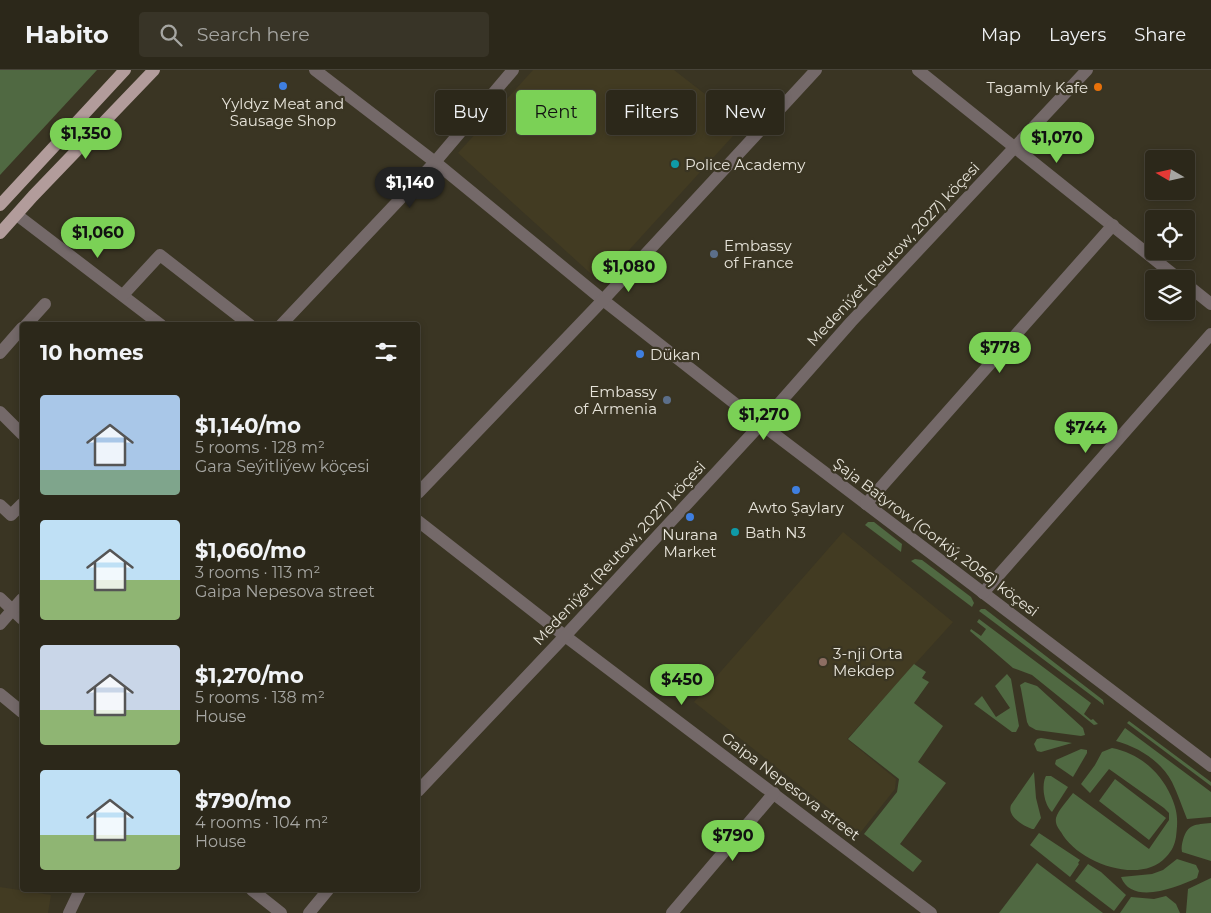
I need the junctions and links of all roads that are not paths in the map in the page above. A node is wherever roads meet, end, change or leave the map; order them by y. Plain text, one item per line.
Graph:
1 (125, 70) edge
2 (154, 70) edge
3 (315, 70) edge
4 (513, 70) edge
5 (816, 70) edge
6 (918, 70) edge
7 (1087, 70) edge
8 (1014, 148) junction
9 (435, 162) junction
10 (0, 204) edge
11 (17, 215) junction
12 (1113, 225) junction
13 (0, 233) edge
14 (1168, 270) edge
15 (1195, 291) edge
16 (123, 295) junction
17 (603, 300) junction
18 (45, 304) dead end
19 (1211, 304) edge
20 (29, 322) edge
21 (157, 322) edge
22 (246, 322) edge
23 (284, 322) edge
24 (20, 330) edge
25 (1211, 334) edge
26 (0, 353) edge
27 (0, 412) edge
28 (761, 424) junction
29 (20, 432) edge
30 (420, 491) edge
31 (866, 504) junction
32 (0, 506) edge
33 (20, 506) edge
34 (420, 523) edge
35 (983, 593) junction
36 (0, 598) edge
37 (20, 601) edge
38 (13, 610) junction
39 (20, 617) edge
40 (0, 624) edge
41 (565, 636) junction
42 (0, 694) edge
43 (20, 710) edge
44 (1211, 766) edge
45 (420, 789) edge
46 (774, 793) junction
47 (79, 892) edge
48 (255, 892) edge
49 (326, 892) edge
50 (69, 913) edge
51 (281, 913) edge
52 (309, 913) edge
53 (672, 913) edge
54 (931, 913) edge

1 - 10 main road
2 - 11 main road
3 - 9 street, Şaja Batyrow (Gorkiý, 2056) köçesi
4 - 9 street
5 - 17 street
6 - 8 street
7 - 8 street, Medeniýet (Reutow, 2027) köçesi
8 - 12 street
8 - 28 street, Medeniýet (Reutow, 2027) köçesi
9 - 17 street, Şaja Batyrow (Gorkiý, 2056) köçesi
9 - 23 street
11 - 13 main road
11 - 16 street
12 - 14 street
12 - 31 street
15 - 19 street
16 - 21 street
16 - 22 street
17 - 28 street, Şaja Batyrow (Gorkiý, 2056) köçesi
17 - 30 street
18 - 20 street
24 - 26 street
25 - 35 street
27 - 29 street
28 - 31 street, Şaja Batyrow (Gorkiý, 2056) köçesi
28 - 41 street, Medeniýet (Reutow, 2027) köçesi
31 - 35 street, Şaja Batyrow (Gorkiý, 2056) köçesi
32 - 33 street
34 - 41 street, Gaipa Nepesova street
35 - 44 street, Şaja Batyrow (Gorkiý, 2056) köçesi
36 - 38 street
37 - 38 street
38 - 39 street
38 - 40 street
41 - 45 street, Medeniýet (Reutow, 2027) köçesi
41 - 46 street, Gaipa Nepesova street
42 - 43 street
46 - 53 street
46 - 54 street, Gaipa Nepesova street
47 - 50 street
48 - 51 street
49 - 52 street

